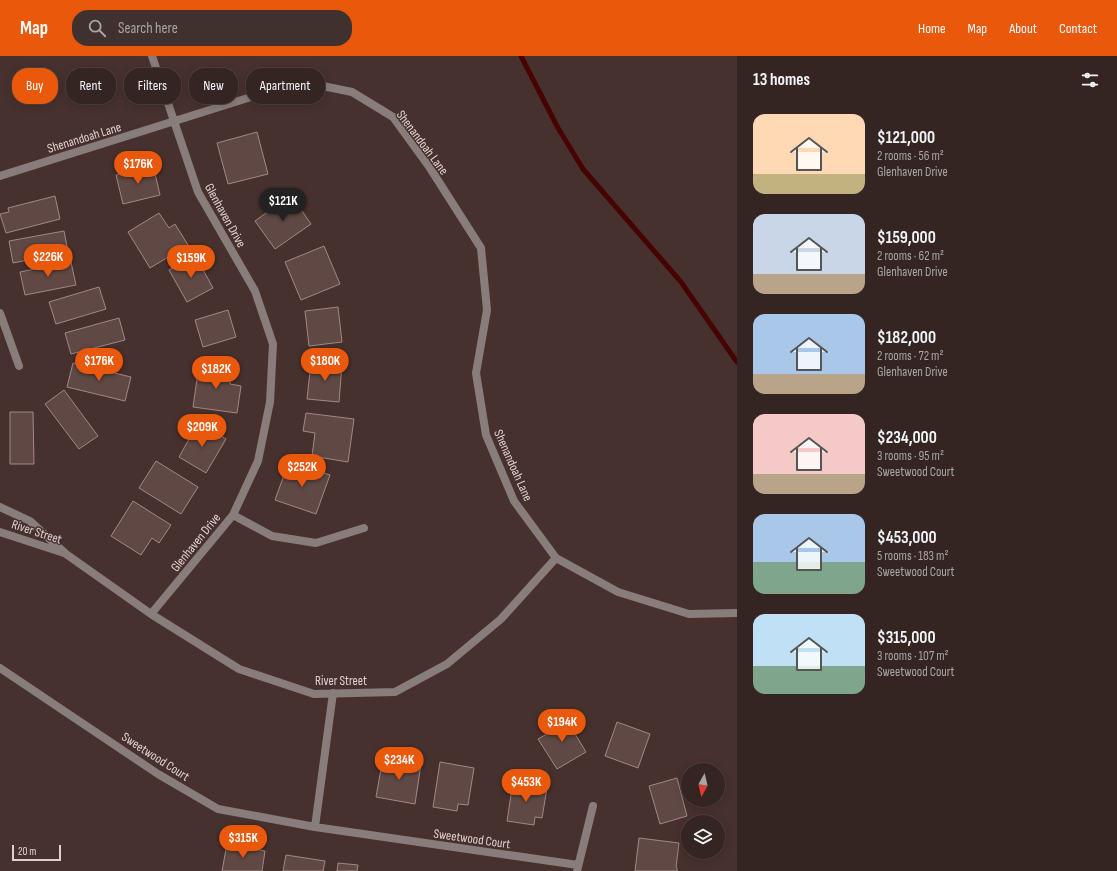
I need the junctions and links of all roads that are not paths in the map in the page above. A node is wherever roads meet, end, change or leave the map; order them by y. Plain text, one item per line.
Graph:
1 (152, 56) edge
2 (175, 122) junction
3 (0, 176) edge
4 (0, 314) edge
5 (19, 366) dead end
6 (0, 507) edge
7 (232, 514) junction
8 (364, 528) dead end
9 (0, 532) edge
10 (66, 554) junction
11 (556, 558) junction
12 (737, 613) edge
13 (151, 614) junction
14 (0, 668) edge
15 (333, 693) junction
16 (592, 806) dead end
17 (315, 827) junction
18 (577, 868) edge

1 - 2 street, Glenhaven Drive
2 - 3 street, Shenandoah Lane
2 - 7 street, Glenhaven Drive
2 - 11 street, Shenandoah Lane
4 - 5 street
6 - 10 street, River Street
7 - 8 street
7 - 13 street, Glenhaven Drive
9 - 10 street, River Street
10 - 13 street, River Street
11 - 12 street
11 - 15 street, River Street
13 - 15 street, River Street
14 - 17 street, Sweetwood Court
15 - 17 street
16 - 18 street
17 - 18 street, Sweetwood Court

